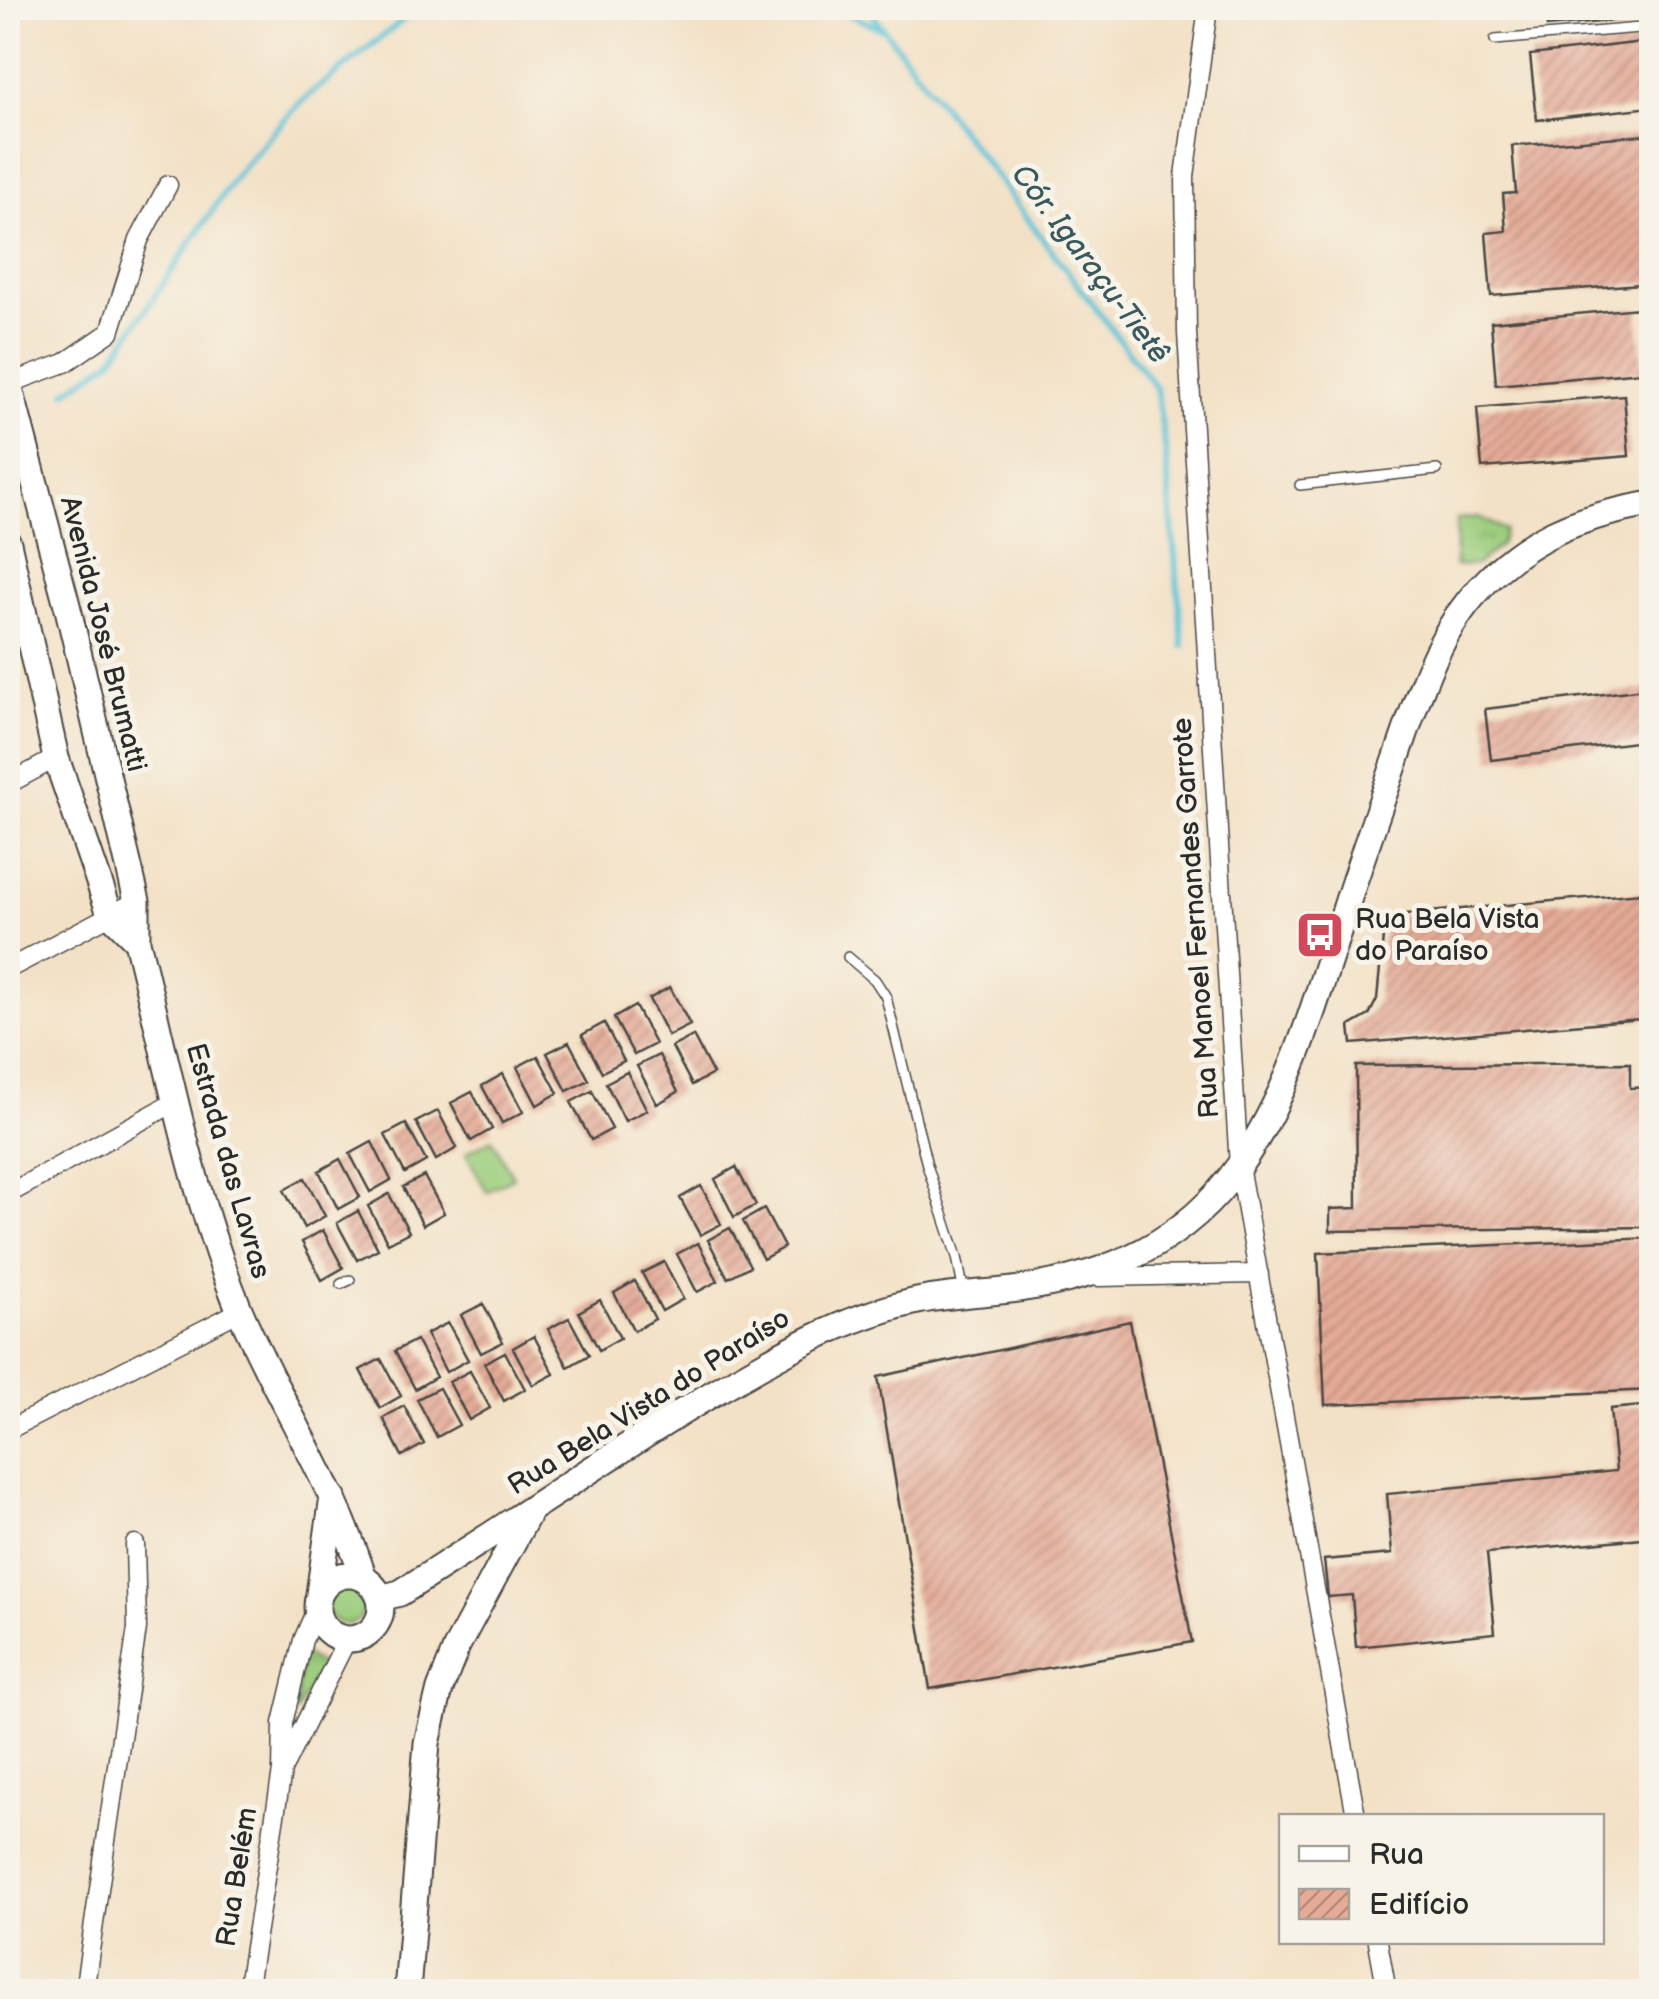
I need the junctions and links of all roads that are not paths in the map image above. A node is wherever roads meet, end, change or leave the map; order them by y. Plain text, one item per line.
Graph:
1 (1208, 8) edge
2 (1652, 28) edge
3 (1494, 40) dead end
4 (168, 185) dead end
5 (8, 382) edge
6 (1437, 470) dead end
7 (1300, 485) dead end
8 (1652, 504) edge
9 (8, 543) edge
10 (14, 599) edge
11 (56, 758) junction
12 (8, 784) edge
13 (137, 902) junction
14 (110, 914) junction
15 (137, 942) junction
16 (848, 957) dead end
17 (8, 969) edge
18 (178, 1101) junction
19 (1239, 1166) junction
20 (8, 1194) edge
21 (1258, 1274) junction
22 (1088, 1277) junction
23 (965, 1296) junction
24 (240, 1311) junction
25 (8, 1430) edge
26 (333, 1497) junction
27 (529, 1512) junction
28 (134, 1544) dead end
29 (504, 1557) junction
30 (372, 1588) junction
31 (318, 1602) junction
32 (376, 1624) junction
33 (347, 1640) junction
34 (282, 1771) junction
35 (1356, 1814) edge
36 (1378, 1944) edge
37 (84, 1992) edge
38 (247, 1992) edge
39 (407, 1992) edge
40 (1387, 1992) edge

1 - 19 street, Rua Manoel Fernandes Garrote
2 - 3 lane
4 - 5 street
5 - 13 main road, Avenida José Brumatti
6 - 7 lane
8 - 19 main road, Rua Bela Vista do Paraíso
9 - 10 main road
10 - 11 main road
11 - 12 street
11 - 14 main road
13 - 14 street
13 - 15 main road, Estrada das Lavras
14 - 15 main road, Estrada das Lavras
14 - 17 street
15 - 18 main road, Estrada das Lavras
16 - 23 lane
18 - 20 street
18 - 24 main road, Estrada das Lavras
19 - 21 street, Rua Manoel Fernandes Garrote
19 - 22 main road, Rua Bela Vista do Paraíso
21 - 22 street
21 - 35 street, Rua Manoel Fernandes Garrote
22 - 23 main road, Rua Bela Vista do Paraíso
23 - 27 main road, Rua Bela Vista do Paraíso
24 - 25 street
24 - 26 main road, Estrada das Lavras
26 - 30 main road, Estrada das Lavras
26 - 31 main road
27 - 29 main road
27 - 30 main road, Rua Bela Vista do Paraíso
28 - 37 street
29 - 32 main road
29 - 39 main road
30 - 31 main road
30 - 32 main road
31 - 33 main road
31 - 34 street, Rua Belém
32 - 33 main road
33 - 34 street, Rua Belém
34 - 38 street, Rua Belém
36 - 40 street

